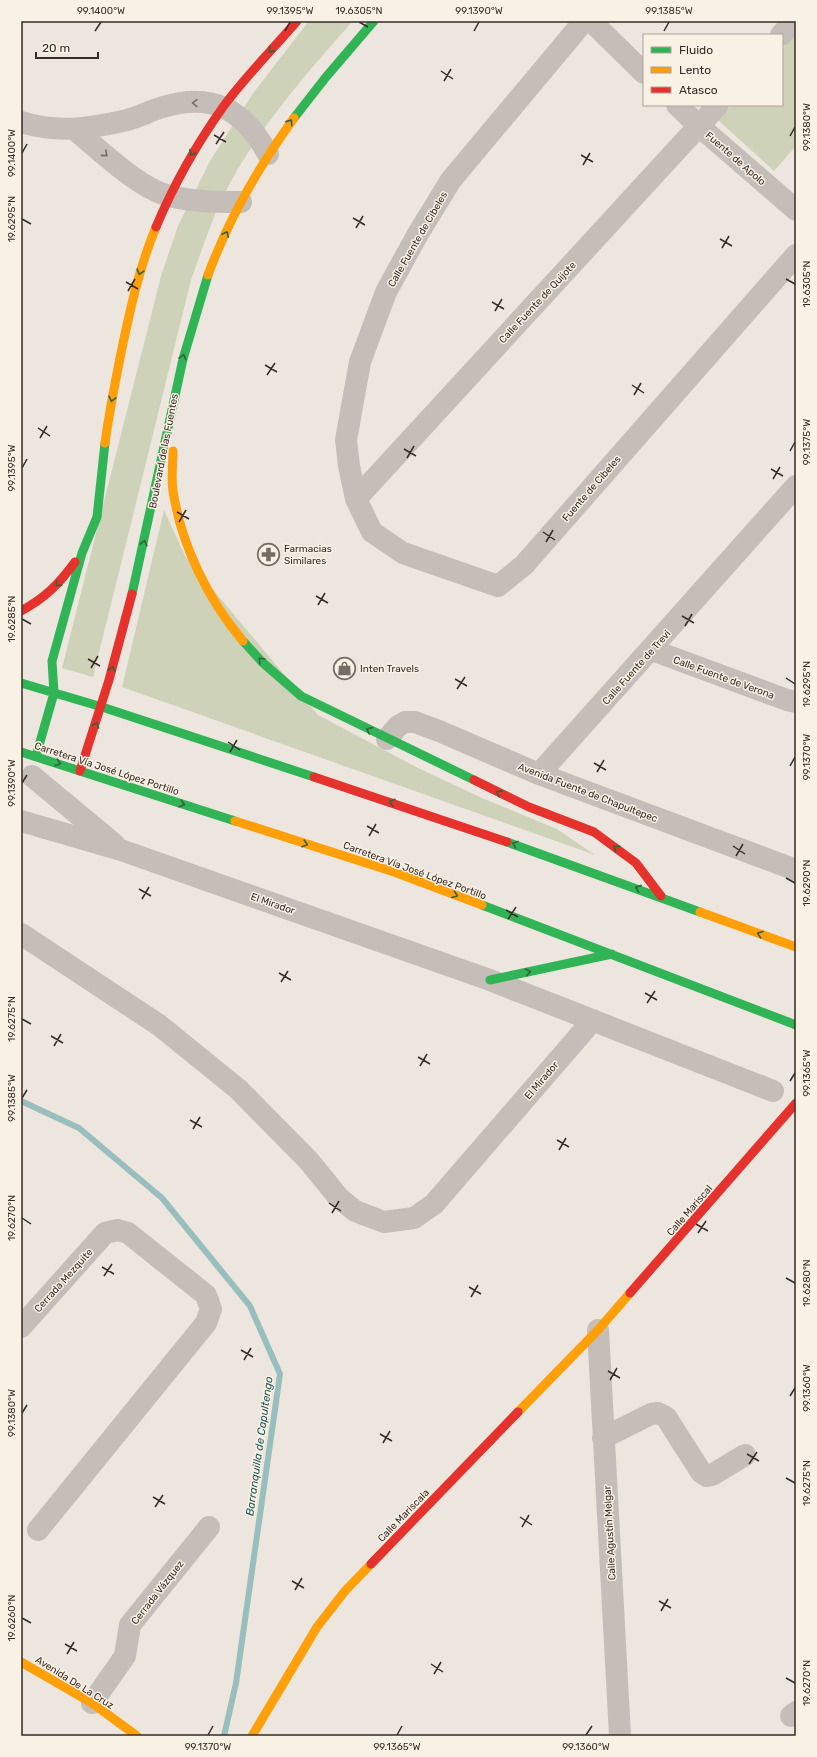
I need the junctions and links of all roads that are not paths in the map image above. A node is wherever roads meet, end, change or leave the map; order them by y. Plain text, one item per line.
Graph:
1 (297, 21) edge
2 (374, 21) edge
3 (584, 21) edge
4 (591, 21) edge
5 (793, 21) edge
6 (782, 34) edge
7 (643, 71) edge
8 (224, 106) junction
9 (678, 106) edge
10 (717, 106) edge
11 (21, 122) edge
12 (699, 126) junction
13 (75, 130) junction
14 (268, 154) junction
15 (169, 196) junction
16 (241, 202) junction
17 (796, 210) edge
18 (796, 255) edge
19 (174, 395) junction
20 (796, 486) edge
21 (356, 499) junction
22 (82, 553) junction
23 (21, 611) edge
24 (652, 650) junction
25 (21, 683) edge
26 (54, 693) junction
27 (796, 702) edge
28 (102, 707) junction
29 (387, 739) junction
30 (28, 768) edge
31 (80, 771) junction
32 (539, 774) junction
33 (21, 821) edge
34 (121, 850) junction
35 (796, 870) edge
36 (661, 896) junction
37 (21, 934) edge
38 (796, 947) edge
39 (612, 954) junction
40 (490, 980) junction
41 (593, 1020) junction
42 (796, 1025) edge
43 (773, 1092) dead end
44 (796, 1103) edge
45 (21, 1327) edge
46 (598, 1330) junction
47 (604, 1438) junction
48 (745, 1455) dead end
49 (209, 1526) dead end
50 (38, 1530) dead end
51 (21, 1662) edge
52 (92, 1703) junction
53 (137, 1736) edge
54 (252, 1736) edge
55 (620, 1736) edge

1 -> 8 main road
14 -> 2 main road, Boulevard de las Fuentes
3 - 21 street, Calle Fuente de Cibeles
4 - 7 street
5 - 6 street
8 -> 13 street
8 - 14 street
8 -> 15 main road
9 - 12 street, Fuente de Apolo
10 - 12 street, Calle Fuente de Quijote
11 - 13 street
12 - 17 street, Fuente de Apolo
12 - 21 street, Calle Fuente de Quijote
13 -> 15 street
14 - 16 main road, Boulevard de las Fuentes
15 - 16 street
15 -> 22 main road
19 -> 16 main road, Boulevard de las Fuentes
18 - 21 street, Fuente de Cibeles
28 -> 19 main road, Boulevard de las Fuentes
29 -> 19 main road
20 - 24 street, Calle Fuente de Trevi
22 -> 23 main road
22 - 26 main road
24 - 27 street, Calle Fuente de Verona
24 - 32 street, Calle Fuente de Trevi
25 - 26 main road
26 - 28 main road
26 - 30 main road
31 -> 28 main road
36 -> 28 main road
29 - 32 street, Avenida Fuente de Chapultepec
36 -> 29 main road
30 -> 31 main road, Carretera Vía José López Portillo
30 - 34 street
31 -> 39 main road, Carretera Vía José López Portillo
32 - 35 street, Avenida Fuente de Chapultepec
33 - 34 street, El Mirador
34 - 40 street, El Mirador
38 -> 36 main road
37 - 41 street, El Mirador
40 -> 39 main road
39 - 42 main road, Carretera Vía José López Portillo
40 - 41 street, El Mirador
41 - 43 street
44 - 46 main road, Calle Mariscal
45 - 50 street, Cerrada Mezquite
46 - 47 street, Calle Agustín Melgar
46 - 54 main road, Calle Mariscala
47 - 48 street
47 - 55 street, Calle Agustín Melgar
49 - 52 street, Cerrada Vázquez
51 - 52 main road, Avenida De La Cruz
52 - 53 main road, Avenida De La Cruz

